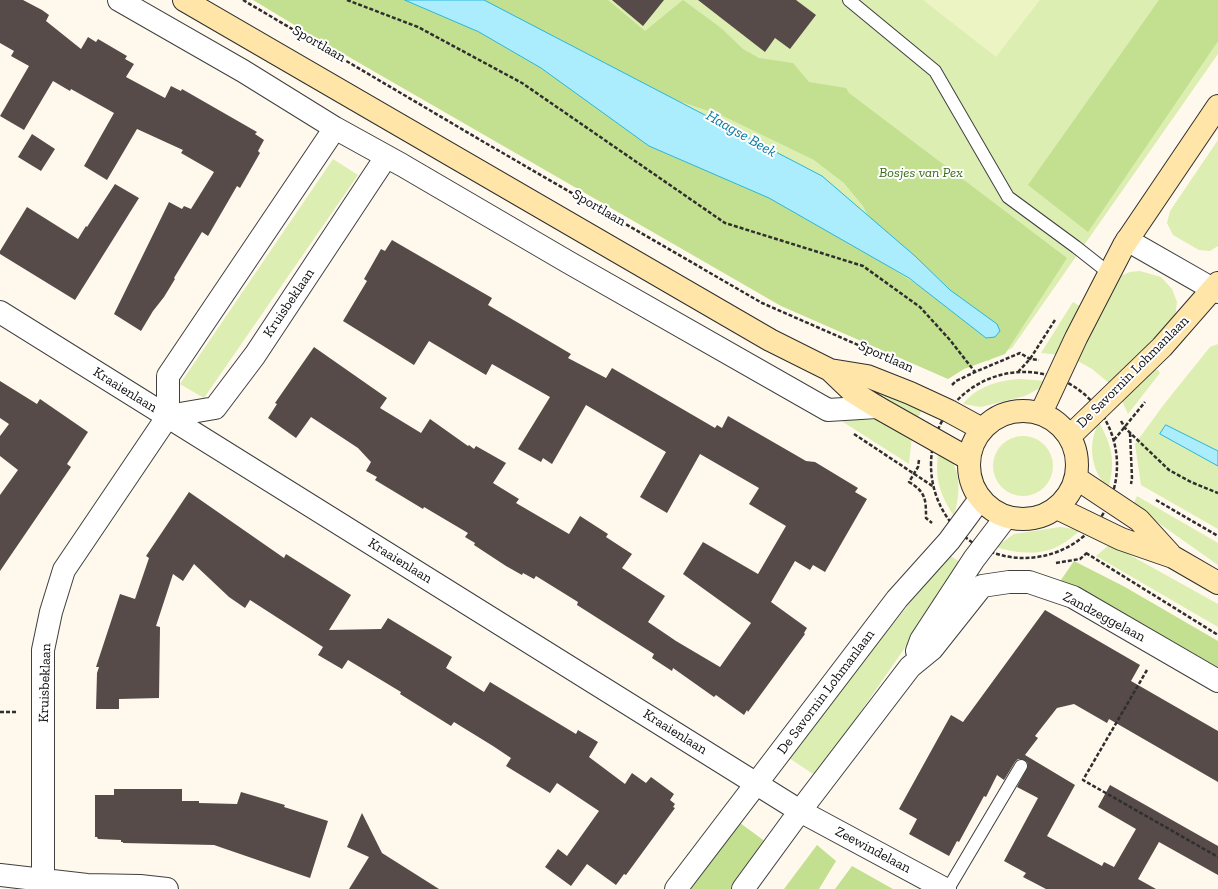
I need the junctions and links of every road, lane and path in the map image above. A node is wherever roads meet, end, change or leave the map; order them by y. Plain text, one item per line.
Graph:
1 (119, 0) edge
2 (184, 0) edge
3 (243, 0) edge
4 (347, 0) edge
5 (849, 0) edge
6 (1218, 106) edge
7 (335, 128) junction
8 (386, 157) junction
9 (1127, 240) junction
10 (1109, 273) junction
11 (1216, 288) edge
12 (0, 312) edge
13 (869, 350) dead end
14 (1063, 365) junction
15 (830, 370) junction
16 (975, 372) junction
17 (945, 383) dead end
18 (952, 385) junction
19 (954, 390) dead end
20 (955, 395) dead end
21 (957, 400) dead end
22 (936, 405) junction
23 (877, 407) junction
24 (828, 410) junction
25 (1041, 413) junction
26 (168, 416) junction
27 (1125, 428) dead end
28 (982, 429) junction
29 (923, 432) junction
30 (1070, 436) junction
31 (969, 459) junction
32 (915, 474) junction
33 (1117, 476) dead end
34 (1076, 478) junction
35 (1121, 479) dead end
36 (1126, 481) dead end
37 (934, 487) dead end
38 (1137, 488) dead end
39 (1218, 494) edge
40 (1151, 496) dead end
41 (980, 499) junction
42 (1057, 508) junction
43 (1006, 517) junction
44 (1218, 536) edge
45 (949, 541) junction
46 (1071, 546) dead end
47 (1076, 547) dead end
48 (1080, 549) dead end
49 (1172, 557) junction
50 (1218, 583) edge
51 (1218, 635) edge
52 (1160, 647) junction
53 (910, 667) junction
54 (1218, 681) edge
55 (1021, 766) dead end
56 (757, 783) junction
57 (800, 811) junction
58 (1218, 857) edge
59 (0, 875) edge
60 (43, 884) edge
61 (167, 889) edge
62 (676, 889) edge
63 (743, 889) edge
64 (947, 889) edge

1 - 7 street
2 - 15 main road, Sportlaan
3 - 13 path, Sportlaan
4 - 16 path
5 - 10 lane
6 - 9 main road
7 - 8 street
7 - 26 street
8 - 24 street
8 - 26 street, Kruisbeklaan
9 - 10 main road
9 - 11 street, De Savornin Lohmanlaan
10 - 14 main road
11 - 30 main road, De Savornin Lohmanlaan
12 - 26 street, Kraaienlaan
14 - 16 path
14 - 25 main road
15 - 22 main road, Sportlaan
15 - 23 main road, Sportlaan
16 - 18 path
17 - 18 path
18 - 19 path
18 - 22 path
20 - 21 path
22 - 28 main road, Sportlaan
23 - 24 street
23 - 29 main road, Sportlaan
24 - 32 path
25 - 28 main road
25 - 30 main road
26 - 56 street, Kraaienlaan
26 - 60 street, Kruisbeklaan
27 - 39 path
28 - 31 main road
29 - 31 main road, Sportlaan
29 - 32 path
30 - 34 main road
31 - 41 main road
32 - 37 path
32 - 45 path
33 - 35 path
34 - 42 main road
34 - 49 main road
36 - 38 path
40 - 44 path
41 - 43 main road
41 - 45 street, De Savornin Lohmanlaan
42 - 43 main road
42 - 49 main road
43 - 53 street
45 - 56 street, De Savornin Lohmanlaan
46 - 47 path
48 - 51 path
49 - 50 main road
52 - 53 street, Zandzeggelaan
52 - 54 street, Zandzeggelaan
52 - 58 path
53 - 57 street
55 - 64 lane
56 - 57 street, Kraaienlaan
56 - 62 street, De Savornin Lohmanlaan
57 - 63 street
57 - 64 street, Zeewindelaan
59 - 60 street
60 - 61 street

